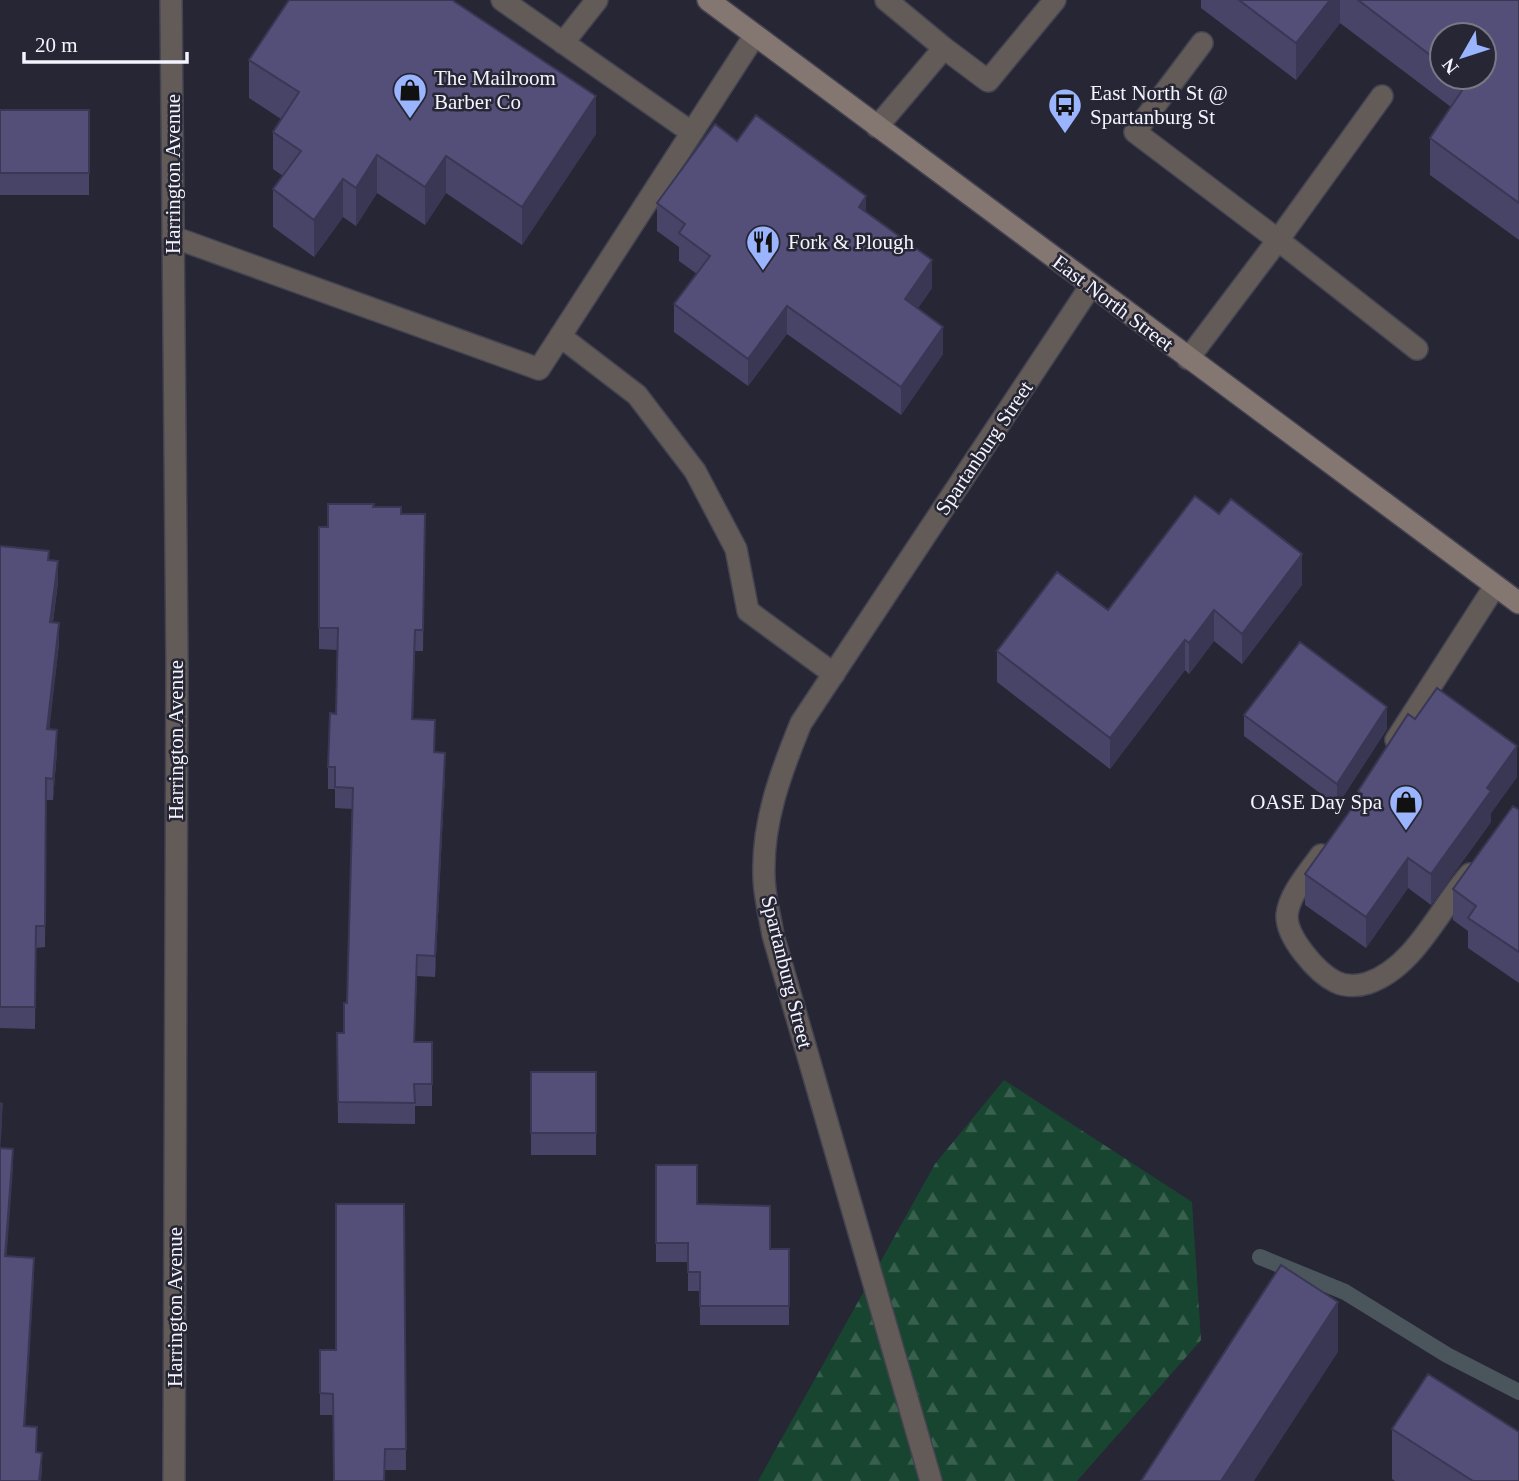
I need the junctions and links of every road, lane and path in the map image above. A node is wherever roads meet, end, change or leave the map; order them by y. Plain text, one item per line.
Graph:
1 (171, 0) edge
2 (502, 0) edge
3 (597, 0) edge
4 (709, 0) edge
5 (886, 0) edge
6 (1055, 0) edge
7 (755, 35) junction
8 (564, 43) junction
9 (1202, 43) dead end
10 (944, 48) junction
11 (1382, 96) dead end
12 (877, 127) junction
13 (691, 132) junction
14 (173, 237) junction
15 (1278, 240) junction
16 (1090, 287) junction
17 (560, 336) junction
18 (1417, 349) dead end
19 (1188, 359) junction
20 (1495, 586) junction
21 (1519, 603) edge
22 (834, 674) junction
23 (1382, 763) edge
24 (1330, 841) edge
25 (1485, 855) edge
26 (174, 1481) edge
27 (931, 1481) edge

1 - 14 street, Harrington Avenue
2 - 8 street
3 - 8 street
4 - 7 main road, East North Street
5 - 10 street
6 - 10 street
7 - 12 main road, East North Street
7 - 13 street
8 - 13 street
9 - 15 street
10 - 12 street
11 - 15 street
12 - 16 main road, East North Street
13 - 17 street
14 - 17 street
14 - 26 street, Harrington Avenue
15 - 18 street
15 - 19 street
16 - 19 main road, East North Street
16 - 22 street, Spartanburg Street
17 - 22 street
19 - 20 main road, East North Street
20 - 21 main road, East North Street
20 - 23 street
22 - 27 street, Spartanburg Street
24 - 25 street

